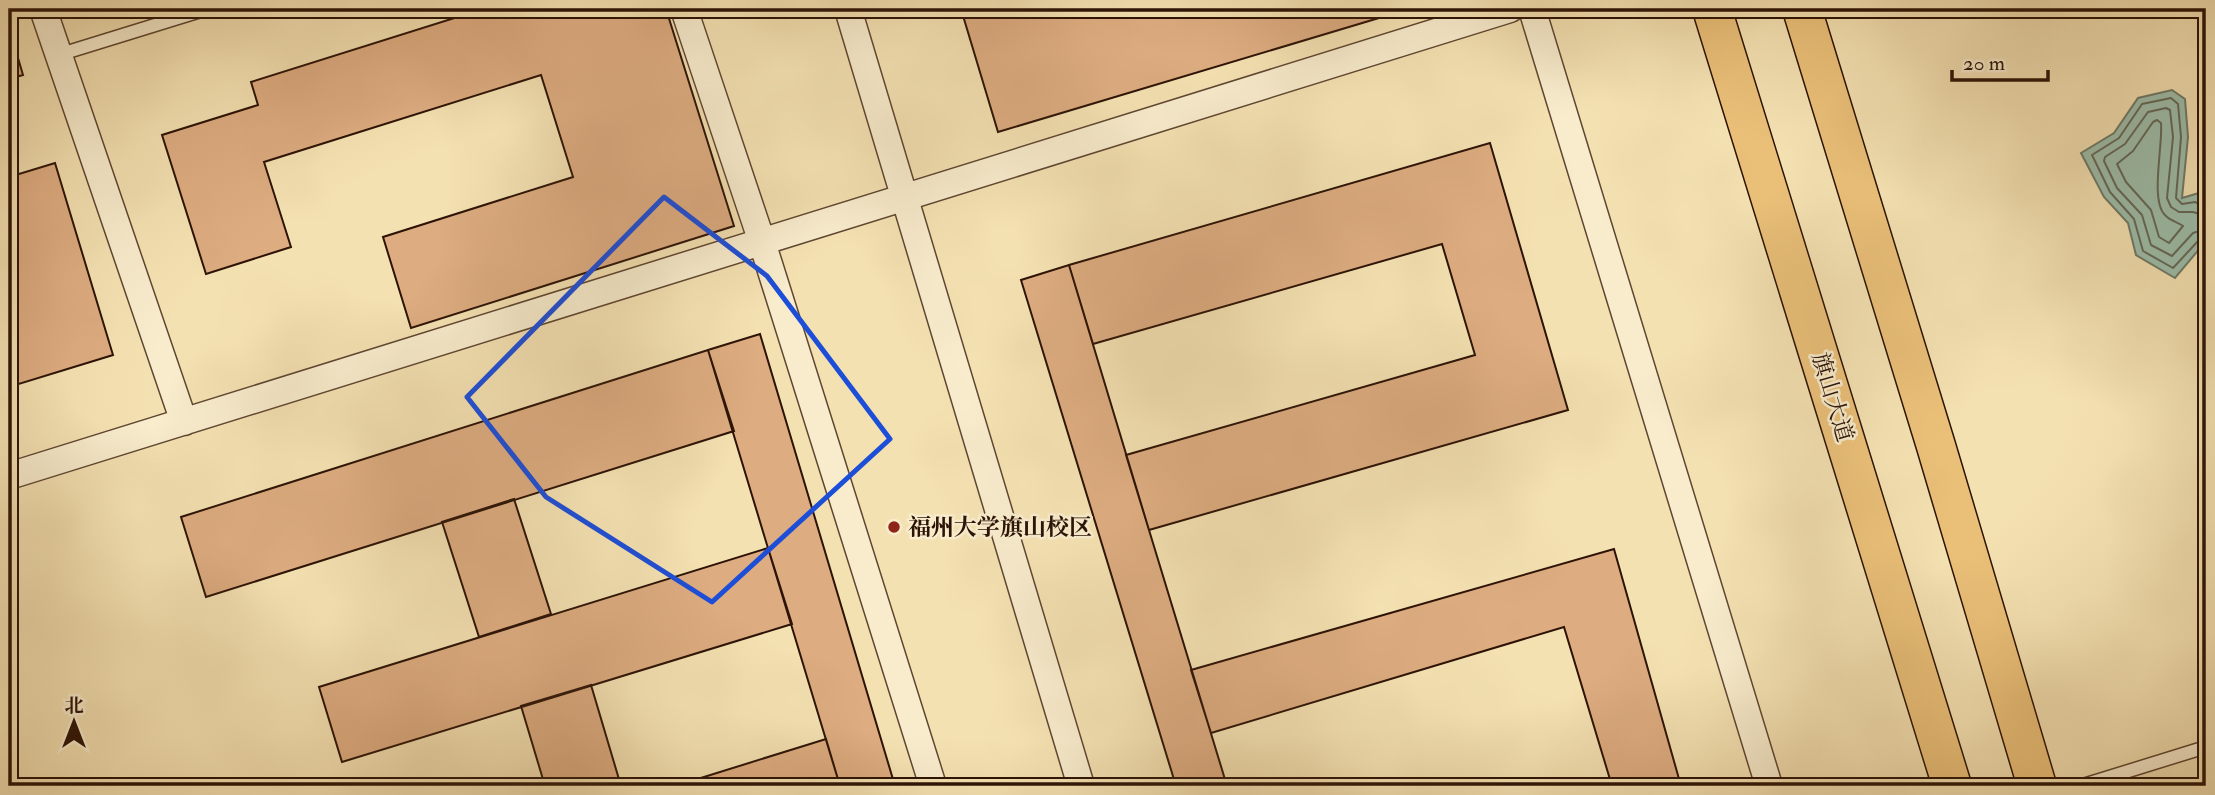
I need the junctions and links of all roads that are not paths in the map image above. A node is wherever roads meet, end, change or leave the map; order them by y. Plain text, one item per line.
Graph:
1 (43, 9) edge
2 (207, 9) edge
3 (684, 9) edge
4 (848, 9) edge
5 (1510, 9) edge
6 (1532, 9) edge
7 (1713, 9) edge
8 (1802, 9) edge
9 (58, 55) junction
10 (905, 197) junction
11 (762, 242) junction
12 (184, 422) junction
13 (9, 476) edge
14 (2206, 747) edge
15 (933, 786) edge
16 (1081, 786) edge
17 (1769, 786) edge
18 (1952, 786) edge
19 (2037, 786) edge
20 (2080, 786) edge

1 - 9 street
2 - 9 lane
3 - 11 street
4 - 10 street
5 - 10 street
6 - 17 street
7 - 18 highway, 旗山大道
8 - 19 highway
9 - 12 street
10 - 11 street
10 - 16 street
11 - 12 street
11 - 15 street
12 - 13 street
14 - 20 lane

